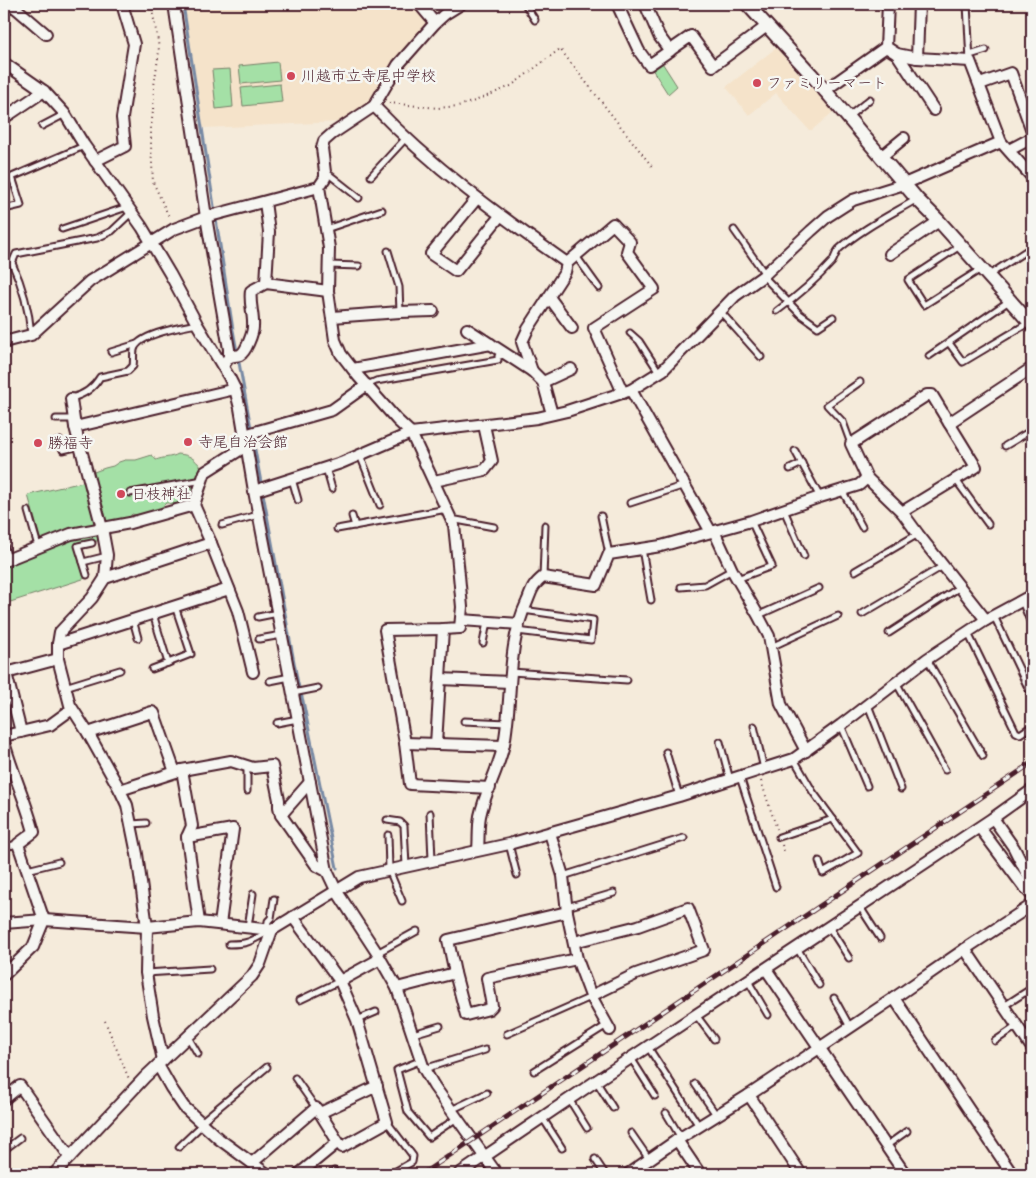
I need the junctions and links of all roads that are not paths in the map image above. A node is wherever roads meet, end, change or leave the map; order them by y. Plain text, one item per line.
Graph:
1 (10, 4) edge
2 (122, 4) edge
3 (174, 4) edge
4 (419, 4) edge
5 (461, 4) edge
6 (525, 4) edge
7 (617, 4) edge
8 (645, 4) edge
9 (748, 4) edge
10 (888, 4) edge
11 (919, 4) edge
12 (967, 4) edge
13 (4, 12) edge
14 (535, 20) dead end
15 (435, 23) junction
16 (767, 26) junction
17 (46, 34) dead end
18 (886, 47) junction
19 (986, 50) dead end
20 (670, 51) junction
21 (897, 54) junction
22 (917, 58) junction
23 (970, 58) junction
24 (4, 63) edge
25 (980, 84) junction
26 (824, 90) junction
27 (44, 91) junction
28 (870, 98) dead end
29 (375, 104) junction
30 (934, 110) dead end
31 (65, 114) junction
32 (848, 117) junction
33 (4, 118) edge
34 (42, 126) dead end
35 (1032, 131) edge
36 (406, 138) junction
37 (904, 138) dead end
38 (1032, 138) edge
39 (1002, 142) junction
40 (84, 145) junction
41 (1009, 150) junction
42 (882, 156) junction
43 (95, 161) junction
44 (325, 172) junction
45 (370, 176) dead end
46 (1032, 177) edge
47 (904, 184) junction
48 (319, 188) junction
49 (359, 198) dead end
50 (477, 198) junction
51 (917, 199) junction
52 (265, 202) junction
53 (4, 209) edge
54 (130, 209) junction
55 (382, 210) dead end
56 (500, 216) junction
57 (206, 217) junction
58 (939, 221) junction
59 (62, 229) dead end
60 (326, 230) junction
61 (734, 230) dead end
62 (151, 243) junction
63 (960, 246) junction
64 (1032, 246) edge
65 (388, 252) dead end
66 (890, 254) dead end
67 (576, 255) junction
68 (567, 263) junction
69 (329, 265) junction
70 (359, 266) dead end
71 (984, 272) junction
72 (764, 275) junction
73 (266, 282) junction
74 (599, 288) dead end
75 (328, 291) junction
76 (549, 297) junction
77 (1010, 300) junction
78 (788, 303) junction
79 (433, 311) dead end
80 (720, 311) junction
81 (777, 311) dead end
82 (400, 312) junction
83 (332, 317) junction
84 (833, 317) dead end
85 (196, 324) junction
86 (1031, 324) edge
87 (572, 328) dead end
88 (467, 329) dead end
89 (630, 332) dead end
90 (31, 335) junction
91 (4, 342) edge
92 (949, 343) junction
93 (136, 344) junction
94 (491, 344) junction
95 (111, 352) dead end
96 (507, 355) junction
97 (229, 356) junction
98 (929, 356) dead end
99 (761, 357) dead end
100 (223, 366) junction
101 (1032, 368) edge
102 (353, 369) junction
103 (571, 369) dead end
104 (532, 371) junction
105 (659, 373) junction
106 (544, 382) junction
107 (860, 382) dead end
108 (367, 385) junction
109 (234, 389) junction
110 (627, 391) junction
111 (70, 399) joint
112 (552, 414) junction
113 (56, 419) dead end
114 (75, 423) junction
115 (950, 423) junction
116 (484, 424) junction
117 (1032, 430) edge
118 (411, 433) junction
119 (244, 435) junction
120 (56, 442) dead end
121 (851, 444) junction
122 (80, 446) junction
123 (246, 446) junction
124 (1005, 446) dead end
125 (795, 451) dead end
126 (360, 455) junction
127 (802, 463) junction
128 (326, 468) junction
129 (790, 469) dead end
130 (867, 478) junction
131 (292, 479) junction
132 (202, 480) junction
133 (956, 480) junction
134 (434, 481) junction
135 (685, 485) junction
136 (332, 490) dead end
137 (842, 490) junction
138 (254, 491) junction
139 (130, 493) dead end
140 (820, 497) junction
141 (298, 500) dead end
142 (630, 503) dead end
143 (194, 505) junction
144 (380, 505) dead end
145 (784, 510) junction
146 (28, 511) dead end
147 (902, 512) junction
148 (449, 514) junction
149 (259, 515) junction
150 (352, 516) dead end
151 (601, 516) dead end
152 (752, 521) junction
153 (222, 524) dead end
154 (988, 524) dead end
155 (545, 525) dead end
156 (355, 526) junction
157 (494, 527) dead end
158 (102, 528) junction
159 (862, 528) dead end
160 (337, 529) dead end
161 (712, 532) junction
162 (918, 534) junction
163 (92, 543) dead end
164 (211, 543) junction
165 (4, 545) edge
166 (38, 546) junction
167 (642, 549) junction
168 (609, 554) junction
169 (107, 555) junction
170 (804, 556) dead end
171 (6, 560) edge
172 (83, 562) junction
173 (943, 566) junction
174 (855, 571) dead end
175 (87, 575) dead end
176 (735, 575) junction
177 (543, 577) junction
178 (106, 578) junction
179 (681, 587) dead end
180 (960, 587) junction
181 (819, 588) dead end
182 (229, 589) junction
183 (1032, 594) edge
184 (651, 600) dead end
185 (1022, 600) junction
186 (176, 606) junction
187 (522, 610) junction
188 (278, 613) junction
189 (153, 614) junction
190 (862, 614) dead end
191 (758, 616) junction
192 (838, 616) dead end
193 (258, 617) dead end
194 (990, 618) junction
195 (133, 620) junction
196 (461, 620) junction
197 (487, 622) junction
198 (1032, 626) edge
199 (518, 628) junction
200 (443, 629) junction
201 (889, 633) dead end
202 (968, 633) junction
203 (282, 635) junction
204 (138, 638) dead end
205 (259, 639) dead end
206 (483, 642) dead end
207 (58, 644) junction
208 (771, 647) junction
209 (58, 659) junction
210 (927, 659) junction
211 (168, 663) junction
212 (152, 669) dead end
213 (120, 670) dead end
214 (253, 672) dead end
215 (290, 677) junction
216 (511, 677) junction
217 (440, 679) junction
218 (627, 680) dead end
219 (270, 681) dead end
220 (896, 682) junction
221 (65, 687) junction
222 (318, 688) dead end
223 (293, 693) junction
224 (1032, 696) edge
225 (868, 704) junction
226 (72, 709) junction
227 (298, 719) junction
228 (464, 721) dead end
229 (278, 723) dead end
230 (507, 724) junction
231 (841, 725) junction
232 (754, 726) dead end
233 (1032, 726) edge
234 (20, 732) junction
235 (88, 733) junction
236 (4, 736) edge
237 (4, 742) edge
238 (720, 742) dead end
239 (405, 743) junction
240 (436, 744) junction
241 (503, 746) junction
242 (806, 750) junction
243 (666, 752) dead end
244 (983, 756) dead end
245 (794, 759) junction
246 (247, 766) junction
247 (8, 767) edge
248 (761, 770) junction
249 (945, 770) dead end
250 (179, 771) junction
251 (735, 779) junction
252 (310, 782) junction
253 (867, 786) dead end
254 (490, 788) junction
255 (901, 789) dead end
256 (120, 790) junction
257 (1032, 790) edge
258 (247, 791) dead end
259 (679, 796) junction
260 (430, 813) dead end
261 (281, 815) junction
262 (993, 818) junction
263 (833, 819) junction
264 (387, 820) dead end
265 (146, 823) dead end
266 (132, 824) junction
267 (980, 828) junction
268 (550, 833) junction
269 (388, 835) dead end
270 (187, 837) junction
271 (779, 837) road end
272 (684, 838) dead end
273 (18, 844) junction
274 (509, 844) junction
275 (4, 847) edge
276 (478, 850) junction
277 (432, 860) junction
278 (819, 861) dead end
279 (59, 862) dead end
280 (406, 866) junction
281 (27, 870) junction
282 (389, 870) junction
283 (327, 871) junction
284 (517, 875) dead end
285 (563, 876) junction
286 (1032, 884) edge
287 (776, 887) dead end
288 (336, 890) junction
289 (614, 893) dead end
290 (253, 894) dead end
291 (1032, 895) edge
292 (274, 900) dead end
293 (402, 901) dead end
294 (1032, 905) edge
295 (860, 907) junction
296 (567, 910) junction
297 (293, 917) junction
298 (44, 920) junction
299 (199, 922) junction
300 (4, 923) edge
301 (220, 924) junction
302 (147, 927) junction
303 (248, 927) junction
304 (829, 927) junction
305 (270, 929) junction
306 (417, 931) dead end
307 (880, 938) dead end
308 (574, 942) junction
309 (229, 944) dead end
310 (797, 948) junction
311 (965, 949) junction
312 (378, 956) junction
313 (849, 958) dead end
314 (578, 959) junction
315 (210, 969) dead end
316 (766, 969) junction
317 (146, 973) junction
318 (455, 973) junction
319 (4, 975) edge
320 (340, 981) junction
321 (748, 981) junction
322 (819, 985) dead end
323 (397, 988) junction
324 (1032, 988) edge
325 (591, 996) junction
326 (834, 998) dead end
327 (894, 998) junction
328 (300, 1000) dead end
329 (1004, 1006) junction
330 (376, 1012) dead end
331 (696, 1015) junction
332 (768, 1015) dead end
333 (357, 1020) junction
334 (440, 1026) dead end
335 (1017, 1026) junction
336 (609, 1027) joint
337 (850, 1027) junction
338 (413, 1034) junction
339 (507, 1034) dead end
340 (1029, 1034) edge
341 (188, 1037) junction
342 (714, 1040) dead end
343 (995, 1041) dead end
344 (648, 1047) junction
345 (820, 1048) junction
346 (1032, 1048) edge
347 (485, 1050) dead end
348 (198, 1054) dead end
349 (631, 1058) junction
350 (160, 1062) junction
351 (423, 1065) junction
352 (267, 1067) dead end
353 (534, 1071) dead end
354 (295, 1078) dead end
355 (596, 1081) junction
356 (695, 1084) dead end
357 (377, 1086) junction
358 (487, 1094) dead end
359 (749, 1095) junction
360 (655, 1096) dead end
361 (4, 1098) edge
362 (569, 1099) junction
363 (613, 1108) dead end
364 (318, 1111) junction
365 (666, 1113) dead end
366 (454, 1114) junction
367 (717, 1116) junction
368 (542, 1117) junction
369 (387, 1122) junction
370 (202, 1123) junction
371 (700, 1126) junction
372 (587, 1128) dead end
373 (907, 1131) dead end
374 (631, 1133) dead end
375 (20, 1138) dead end
376 (679, 1139) junction
377 (338, 1142) junction
378 (886, 1146) junction
379 (179, 1147) dead end
380 (562, 1148) dead end
381 (4, 1150) edge
382 (485, 1156) junction
383 (70, 1157) junction
384 (595, 1159) dead end
385 (649, 1160) junction
386 (258, 1170) edge
387 (56, 1174) edge
388 (299, 1174) edge
389 (391, 1174) edge
390 (459, 1174) edge
391 (497, 1174) edge
392 (605, 1174) edge
393 (628, 1174) edge
394 (700, 1174) edge
395 (801, 1174) edge
396 (904, 1174) edge
397 (1012, 1174) edge

1 - 13 street
1 - 17 street
2 - 43 street
3 - 57 street
4 - 15 street
5 - 15 street
6 - 14 lane
7 - 20 street
8 - 20 street
9 - 16 street
10 - 18 street
11 - 22 street
12 - 23 lane
15 - 29 street
16 - 20 street
16 - 26 street
18 - 21 street
18 - 26 street
19 - 23 lane
21 - 22 street
21 - 30 street
22 - 23 street
23 - 25 street
24 - 27 street
25 - 35 street
25 - 39 street
26 - 32 street
27 - 31 street
27 - 33 street
28 - 32 lane
29 - 36 street
29 - 44 street
31 - 34 lane
31 - 40 street
32 - 42 street
36 - 45 lane
36 - 50 street
37 - 42 street
38 - 41 street
39 - 41 street
39 - 47 street
40 - 43 street
40 - 53 lane
41 - 46 street
42 - 47 street
43 - 54 street
44 - 48 street
44 - 49 lane
47 - 51 street
47 - 72 street
48 - 52 street
48 - 60 street
50 - 56 street
50 - 56 street
51 - 58 street
51 - 78 lane
52 - 57 street
52 - 73 street
54 - 59 lane
54 - 62 street
54 - 90 lane
55 - 60 lane
56 - 68 street
57 - 62 street
57 - 97 street
58 - 63 street
58 - 66 street
60 - 69 street
61 - 72 lane
62 - 85 street
62 - 90 street
63 - 71 street
63 - 71 lane
64 - 71 lane
65 - 82 lane
67 - 68 street
67 - 74 lane
67 - 110 street
68 - 76 street
69 - 70 lane
69 - 75 street
71 - 77 street
72 - 78 lane
72 - 80 street
73 - 75 street
73 - 97 street
75 - 83 street
76 - 87 street
76 - 104 street
77 - 86 street
77 - 92 lane
78 - 81 lane
78 - 84 lane
79 - 82 street
80 - 99 lane
80 - 105 street
82 - 83 street
83 - 102 street
85 - 93 lane
85 - 100 street
86 - 92 lane
88 - 94 street
89 - 105 lane
90 - 91 street
92 - 98 lane
93 - 95 lane
93 - 111 lane
94 - 96 street
94 - 102 street
96 - 104 street
96 - 108 lane
97 - 100 street
100 - 109 street
101 - 115 street
102 - 108 street
103 - 106 street
104 - 106 street
105 - 110 street
106 - 112 street
107 - 121 lane
108 - 118 street
108 - 119 street
109 - 114 street
109 - 119 street
110 - 112 street
110 - 135 street
111 - 114 street
112 - 116 street
113 - 114 lane
114 - 122 street
115 - 121 street
115 - 133 street
116 - 118 street
116 - 134 street
117 - 124 lane
118 - 126 street
118 - 134 street
119 - 123 street
120 - 122 lane
121 - 130 street
122 - 158 street
123 - 132 street
123 - 138 street
125 - 127 lane
126 - 128 street
126 - 144 lane
127 - 129 lane
127 - 140 lane
128 - 131 street
128 - 136 lane
130 - 137 street
130 - 147 street
131 - 138 street
131 - 141 lane
132 - 139 lane
132 - 143 street
133 - 147 street
133 - 154 lane
134 - 148 street
135 - 142 lane
135 - 161 street
137 - 140 street
137 - 159 lane
138 - 149 street
140 - 145 street
143 - 158 street
143 - 164 street
145 - 152 street
145 - 170 lane
146 - 166 lane
147 - 162 street
148 - 156 lane
148 - 157 lane
148 - 196 street
149 - 153 lane
149 - 188 street
150 - 156 lane
151 - 168 lane
152 - 161 street
152 - 176 lane
155 - 177 lane
156 - 160 lane
158 - 166 street
158 - 169 street
161 - 167 street
161 - 176 street
162 - 173 street
162 - 174 lane
163 - 172 lane
164 - 178 street
164 - 182 street
165 - 171 lane
166 - 171 street
167 - 168 street
167 - 184 lane
168 - 177 street
169 - 172 lane
169 - 178 street
172 - 175 lane
173 - 180 street
173 - 190 lane
176 - 179 lane
176 - 191 street
177 - 187 street
178 - 207 street
180 - 194 street
180 - 201 lane
181 - 191 lane
182 - 186 street
182 - 214 street
183 - 185 street
185 - 194 street
185 - 198 lane
186 - 189 street
186 - 211 lane
187 - 199 street
187 - 199 lane
188 - 193 lane
188 - 203 street
189 - 195 street
189 - 211 lane
191 - 208 street
192 - 208 lane
194 - 202 street
194 - 224 lane
195 - 204 lane
195 - 207 street
196 - 197 street
196 - 200 street
197 - 199 street
197 - 206 lane
199 - 216 street
200 - 217 street
200 - 239 street
202 - 210 street
202 - 233 lane
203 - 205 lane
203 - 215 street
207 - 209 street
208 - 242 street
209 - 221 street
209 - 234 street
210 - 220 street
210 - 244 lane
211 - 212 lane
213 - 221 lane
215 - 219 lane
215 - 223 street
216 - 217 street
216 - 218 lane
216 - 230 street
217 - 240 street
220 - 225 street
220 - 249 lane
221 - 226 street
222 - 223 lane
223 - 227 street
225 - 231 street
225 - 255 lane
226 - 234 street
226 - 235 street
227 - 229 lane
227 - 252 street
228 - 230 lane
230 - 241 street
231 - 242 street
231 - 253 lane
232 - 248 lane
234 - 236 street
235 - 250 street
235 - 256 street
237 - 247 street
238 - 251 lane
239 - 240 street
239 - 254 street
240 - 241 street
241 - 254 street
242 - 245 street
243 - 259 lane
245 - 248 street
245 - 263 lane
246 - 250 street
246 - 258 lane
246 - 261 street
247 - 273 street
248 - 251 street
250 - 256 street
250 - 270 street
251 - 259 street
251 - 287 lane
252 - 261 street
252 - 283 street
254 - 276 street
256 - 266 street
257 - 262 street
259 - 268 street
260 - 277 lane
261 - 283 street
262 - 267 street
262 - 286 street
263 - 271 lane
263 - 278 lane
264 - 280 lane
265 - 266 lane
266 - 302 street
267 - 291 street
267 - 295 street
268 - 274 street
268 - 285 street
269 - 282 lane
270 - 299 street
270 - 301 street
272 - 285 lane
273 - 275 lane
273 - 281 street
274 - 276 street
274 - 284 lane
276 - 277 street
277 - 280 street
279 - 281 lane
280 - 282 street
281 - 298 street
282 - 288 street
282 - 293 lane
283 - 288 street
285 - 296 street
288 - 297 street
288 - 312 street
289 - 296 lane
290 - 303 lane
292 - 305 lane
294 - 311 street
295 - 304 street
295 - 307 lane
296 - 308 street
296 - 318 street
297 - 305 street
297 - 320 street
298 - 300 street
298 - 302 street
298 - 319 street
299 - 301 street
299 - 302 street
301 - 303 street
302 - 317 street
303 - 305 street
304 - 310 street
304 - 313 lane
305 - 309 lane
305 - 341 street
306 - 312 lane
308 - 314 street
308 - 325 street
310 - 316 street
310 - 322 lane
311 - 327 street
311 - 329 street
312 - 320 street
312 - 323 street
314 - 318 street
314 - 325 street
315 - 317 lane
316 - 321 street
316 - 345 street
317 - 350 street
318 - 323 street
320 - 328 lane
320 - 333 street
321 - 331 street
321 - 332 lane
323 - 338 street
324 - 329 lane
325 - 336 street
325 - 339 lane
326 - 337 lane
327 - 337 street
327 - 397 street
329 - 335 street
330 - 333 lane
331 - 342 lane
331 - 344 street
333 - 357 street
334 - 338 lane
335 - 340 street
335 - 343 lane
336 - 353 lane
337 - 345 street
338 - 351 street
340 - 346 street
341 - 348 lane
341 - 350 street
344 - 349 street
344 - 371 lane
345 - 359 street
345 - 378 street
347 - 351 lane
349 - 355 street
349 - 360 lane
350 - 370 street
350 - 383 street
351 - 366 street
351 - 366 lane
352 - 370 lane
354 - 364 lane
355 - 362 street
355 - 363 lane
356 - 367 lane
357 - 364 street
357 - 369 street
358 - 366 lane
359 - 367 street
359 - 395 street
361 - 383 street
362 - 368 street
362 - 372 lane
364 - 377 street
364 - 386 street
365 - 376 lane
366 - 382 street
367 - 371 street
368 - 380 lane
368 - 382 street
369 - 377 street
369 - 389 lane
370 - 379 lane
370 - 386 street
371 - 376 street
373 - 378 lane
374 - 385 lane
375 - 381 lane
376 - 385 street
376 - 394 street
377 - 388 street
378 - 396 street
382 - 390 street
382 - 391 street
383 - 387 street
384 - 392 lane
385 - 393 street

